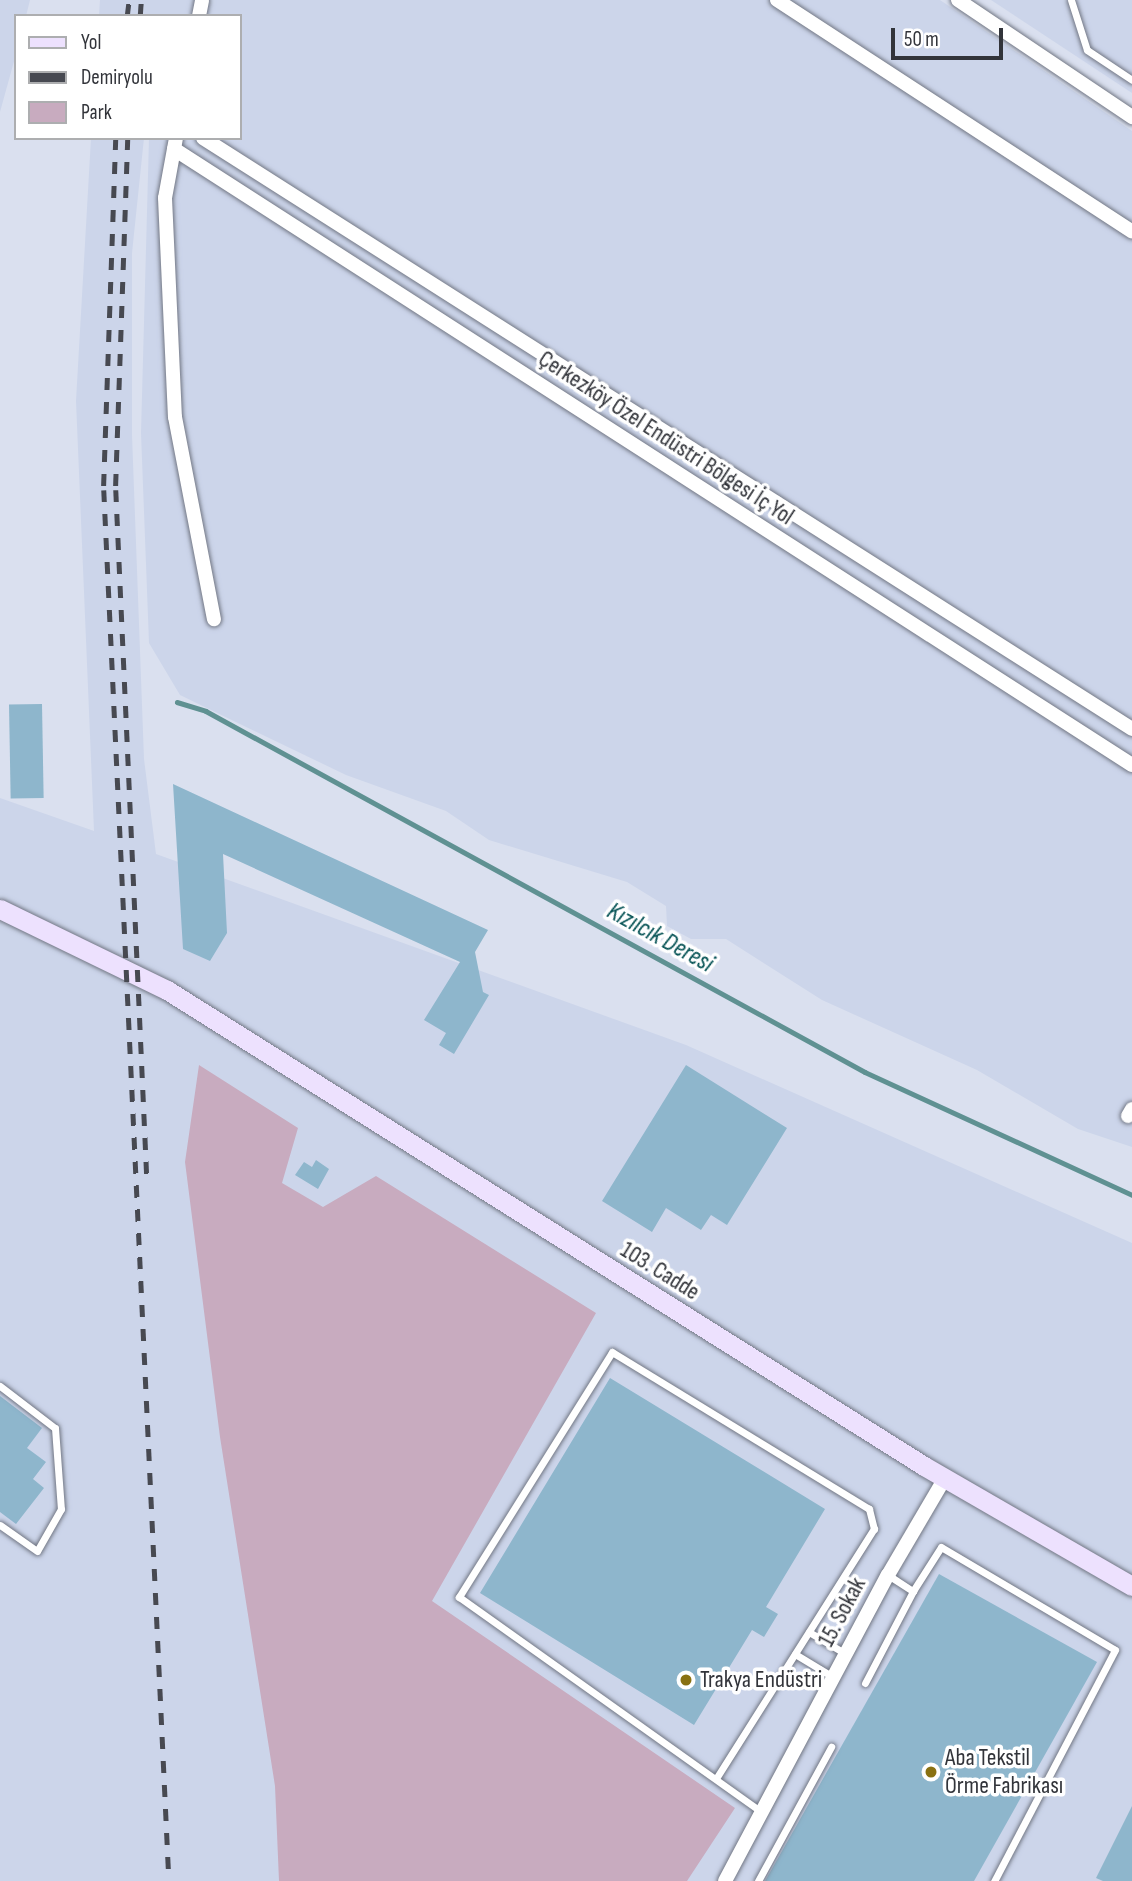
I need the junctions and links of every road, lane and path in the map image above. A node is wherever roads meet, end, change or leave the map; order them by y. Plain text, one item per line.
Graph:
1 (777, 0) edge
2 (958, 0) edge
3 (1071, 0) edge
4 (1132, 80) edge
5 (1132, 117) edge
6 (207, 140) edge
7 (175, 144) edge
8 (1132, 231) edge
9 (215, 620) dead end
10 (1132, 729) edge
11 (1132, 765) edge
12 (0, 909) edge
13 (0, 1386) edge
14 (946, 1478) junction
15 (0, 1525) edge
16 (888, 1575) junction
17 (1132, 1586) edge
18 (913, 1591) junction
19 (809, 1632) junction
20 (794, 1654) junction
21 (846, 1654) junction
22 (834, 1677) junction
23 (864, 1683) dead end
24 (831, 1747) dead end
25 (717, 1777) junction
26 (762, 1812) junction
27 (725, 1881) edge
28 (758, 1881) edge
29 (994, 1881) edge

1 - 8 street
2 - 5 street
3 - 4 lane
6 - 10 street, Çerkezköy Özel Endüstri Bölgesi İç Yol
7 - 9 street, Çerkezköy Özel Endüstri Bölgesi İç Yol
7 - 11 street, Çerkezköy Özel Endüstri Bölgesi İç Yol
12 - 14 street, 103. Cadde
13 - 15 lane
14 - 16 street, 15. Sokak
14 - 17 street, 103. Cadde
16 - 18 lane
16 - 21 street, 15. Sokak
18 - 23 lane
18 - 29 lane
19 - 20 lane
19 - 21 lane
19 - 25 lane
20 - 22 lane
20 - 25 lane
21 - 22 street, 15. Sokak
22 - 26 street, 15. Sokak
24 - 28 lane
25 - 26 lane
26 - 27 street, 15. Sokak

